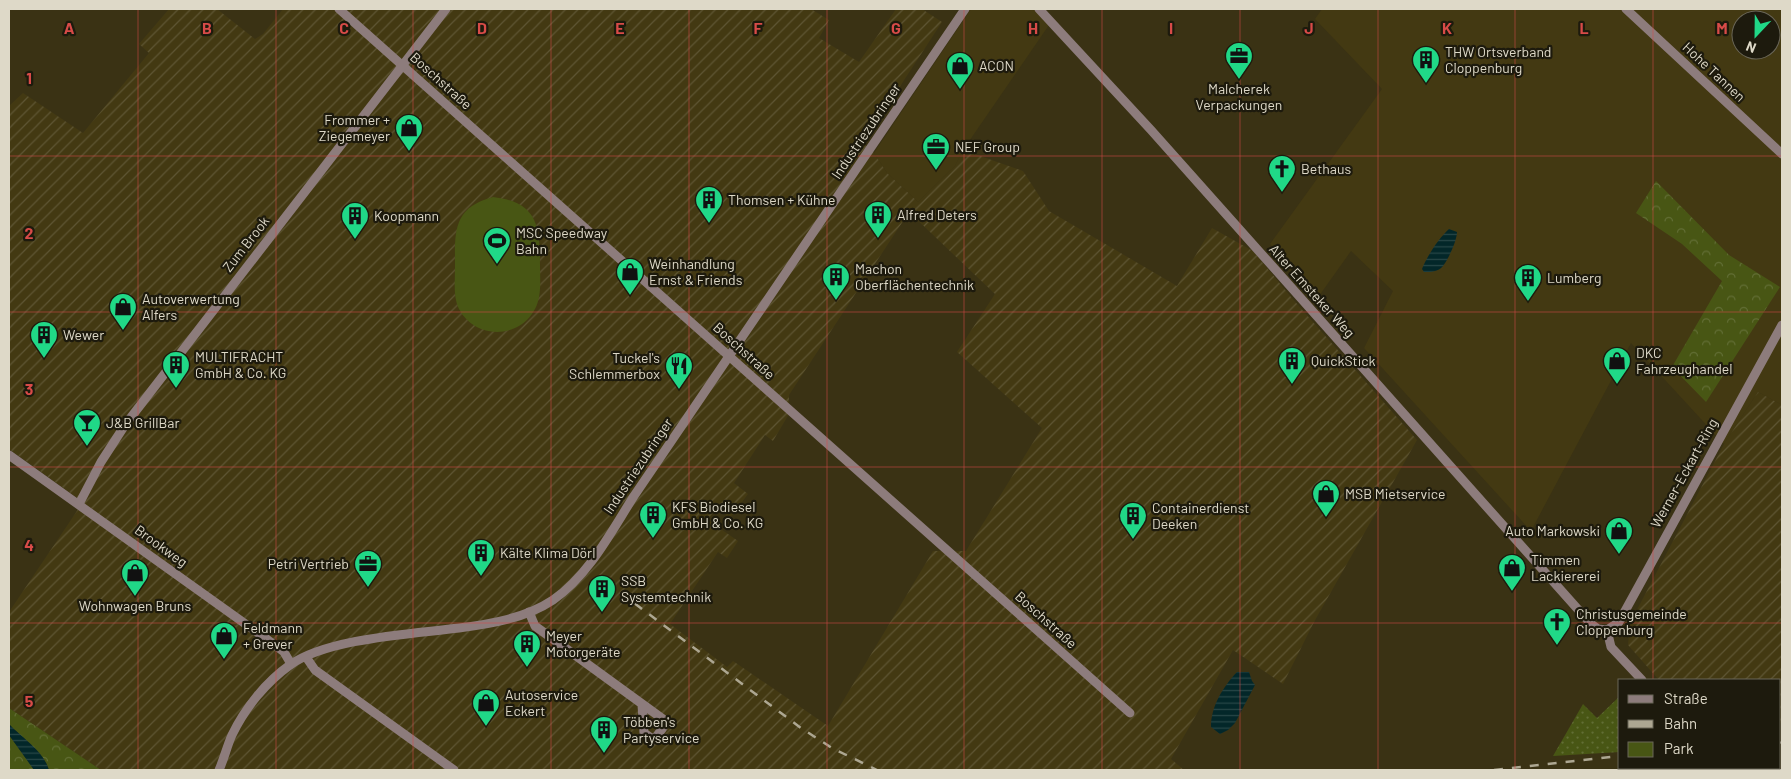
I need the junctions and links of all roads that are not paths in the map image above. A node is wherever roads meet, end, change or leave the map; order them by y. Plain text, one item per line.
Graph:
1 (339, 9) edge
2 (446, 9) edge
3 (965, 9) edge
4 (1039, 9) edge
5 (1626, 9) edge
6 (403, 65) junction
7 (1782, 154) edge
8 (1782, 324) edge
9 (729, 356) junction
10 (9, 455) edge
11 (78, 504) junction
12 (529, 612) junction
13 (1607, 630) junction
14 (306, 657) junction
15 (291, 664) junction
16 (1641, 679) edge
17 (642, 705) dead end
18 (1130, 713) dead end
19 (219, 770) edge
20 (454, 770) edge

1 - 6 street, Boschstraße
2 - 6 street, Zum Brook
3 - 9 street, Industriezubringer
4 - 13 street, Alter Emsteker Weg
5 - 7 street, Hohe Tannen
6 - 9 street, Boschstraße
6 - 11 street, Zum Brook
8 - 13 street, Werner-Eckart-Ring
9 - 12 street, Industriezubringer
9 - 18 street, Boschstraße
10 - 11 street, Brookweg
11 - 15 street, Brookweg
12 - 14 street, Industriezubringer
12 - 17 street
13 - 16 street
14 - 15 street, Industriezubringer
14 - 20 street
15 - 19 street, Industriezubringer

